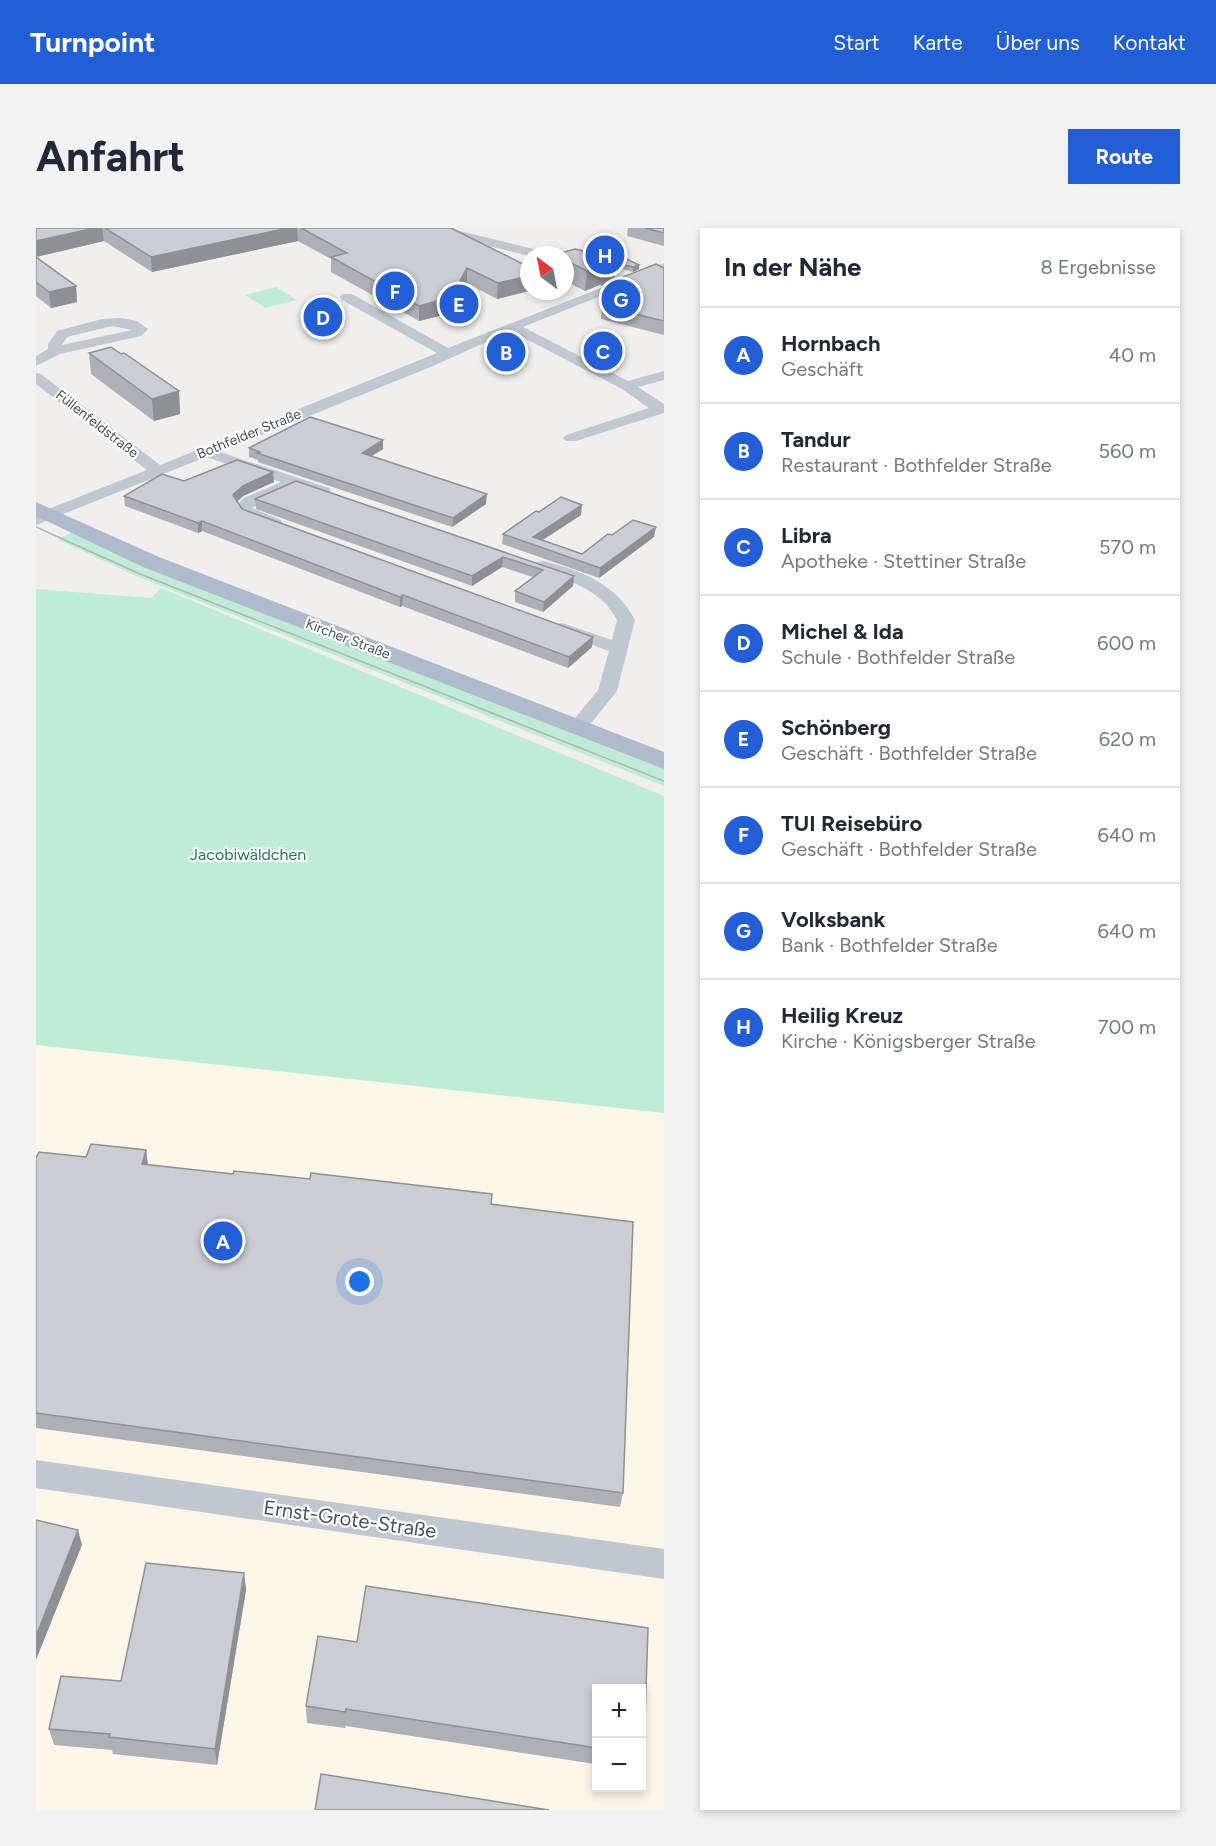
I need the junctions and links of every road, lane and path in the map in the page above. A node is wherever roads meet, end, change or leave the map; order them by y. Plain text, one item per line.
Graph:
1 (433, 228) edge
2 (520, 250) edge
3 (660, 272) edge
4 (616, 274) edge
5 (636, 279) junction
6 (347, 297) dead end
7 (513, 327) junction
8 (55, 351) junction
9 (447, 353) junction
10 (36, 362) edge
11 (664, 375) edge
12 (36, 376) edge
13 (627, 386) junction
14 (571, 438) dead end
15 (206, 452) junction
16 (158, 471) junction
17 (296, 482) junction
18 (340, 497) edge
19 (41, 514) edge
20 (294, 531) edge
21 (527, 561) edge
22 (551, 624) edge
23 (618, 648) junction
24 (578, 728) junction
25 (664, 761) edge
26 (36, 1474) edge
27 (664, 1564) edge

1 - 2 street
3 - 5 street, Bothfelder Straße
4 - 5 street
5 - 7 street, Bothfelder Straße
6 - 9 street
7 - 9 street, Bothfelder Straße
7 - 13 street
8 - 8 street
8 - 10 street
9 - 15 street, Bothfelder Straße
11 - 13 street
12 - 16 street, Füllenfeldstraße
13 - 14 street
15 - 16 street, Bothfelder Straße
15 - 17 street
16 - 19 street, Bothfelder Straße
17 - 18 street
17 - 20 street
19 - 24 main road, Kircher Straße
21 - 23 street
22 - 23 street
23 - 24 street
24 - 25 main road, Kircher Straße
26 - 27 street, Ernst-Grote-Straße

